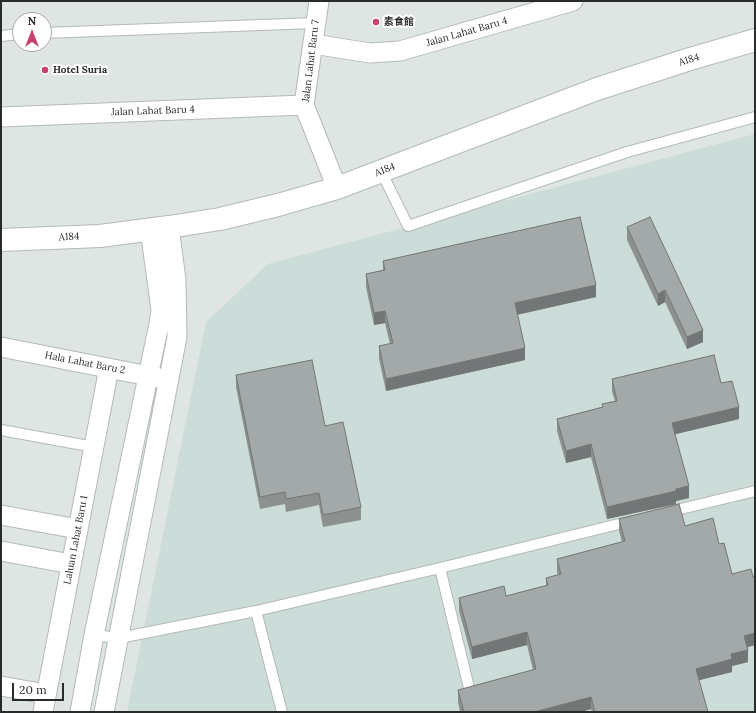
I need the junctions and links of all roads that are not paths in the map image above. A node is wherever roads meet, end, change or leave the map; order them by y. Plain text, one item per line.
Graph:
1 (319, 1) edge
2 (567, 2) edge
3 (316, 23) junction
4 (52, 34) edge
5 (12, 35) edge
6 (1, 36) edge
7 (755, 40) edge
8 (313, 44) junction
9 (304, 105) junction
10 (1, 117) edge
11 (755, 117) edge
12 (380, 171) junction
13 (337, 188) junction
14 (159, 228) junction
15 (1, 240) edge
16 (1, 347) edge
17 (109, 368) junction
18 (148, 376) junction
19 (168, 380) junction
20 (1, 430) edge
21 (94, 446) junction
22 (755, 491) edge
23 (656, 514) edge
24 (1, 515) edge
25 (641, 518) edge
26 (78, 529) junction
27 (1, 551) edge
28 (71, 564) junction
29 (440, 568) junction
30 (256, 611) junction
31 (94, 635) junction
32 (119, 638) junction
33 (1, 686) edge
34 (470, 692) edge
35 (44, 703) edge
36 (80, 712) edge
37 (104, 712) edge
38 (282, 712) edge

1 - 3 street, Jalan Lahat Baru 7
2 - 8 street, Jalan Lahat Baru 4
3 - 4 lane
3 - 8 street, Jalan Lahat Baru 7
5 - 6 lane
7 - 12 main road, A184
8 - 9 street, Jalan Lahat Baru 7
9 - 10 street, Jalan Lahat Baru 4
9 - 13 street, Jalan Lahat Baru 7
11 - 12 lane
12 - 13 main road, A184
13 - 14 main road, A184
14 - 15 main road, A184
14 - 18 street
14 - 19 street
16 - 17 street, Hala Lahat Baru 2
17 - 18 street, Hala Lahat Baru 2
17 - 21 street, Laluan Lahat Baru 1
18 - 19 street, Hala Lahat Baru 2
18 - 31 street
19 - 32 street
20 - 21 lane
21 - 26 street, Laluan Lahat Baru 1
22 - 23 lane
24 - 26 street
25 - 29 lane
26 - 28 street, Laluan Lahat Baru 1
27 - 28 street
28 - 35 street, Laluan Lahat Baru 1
29 - 30 lane
29 - 34 lane
30 - 32 lane
30 - 38 lane
31 - 32 lane
31 - 36 street
32 - 37 street
33 - 35 street

